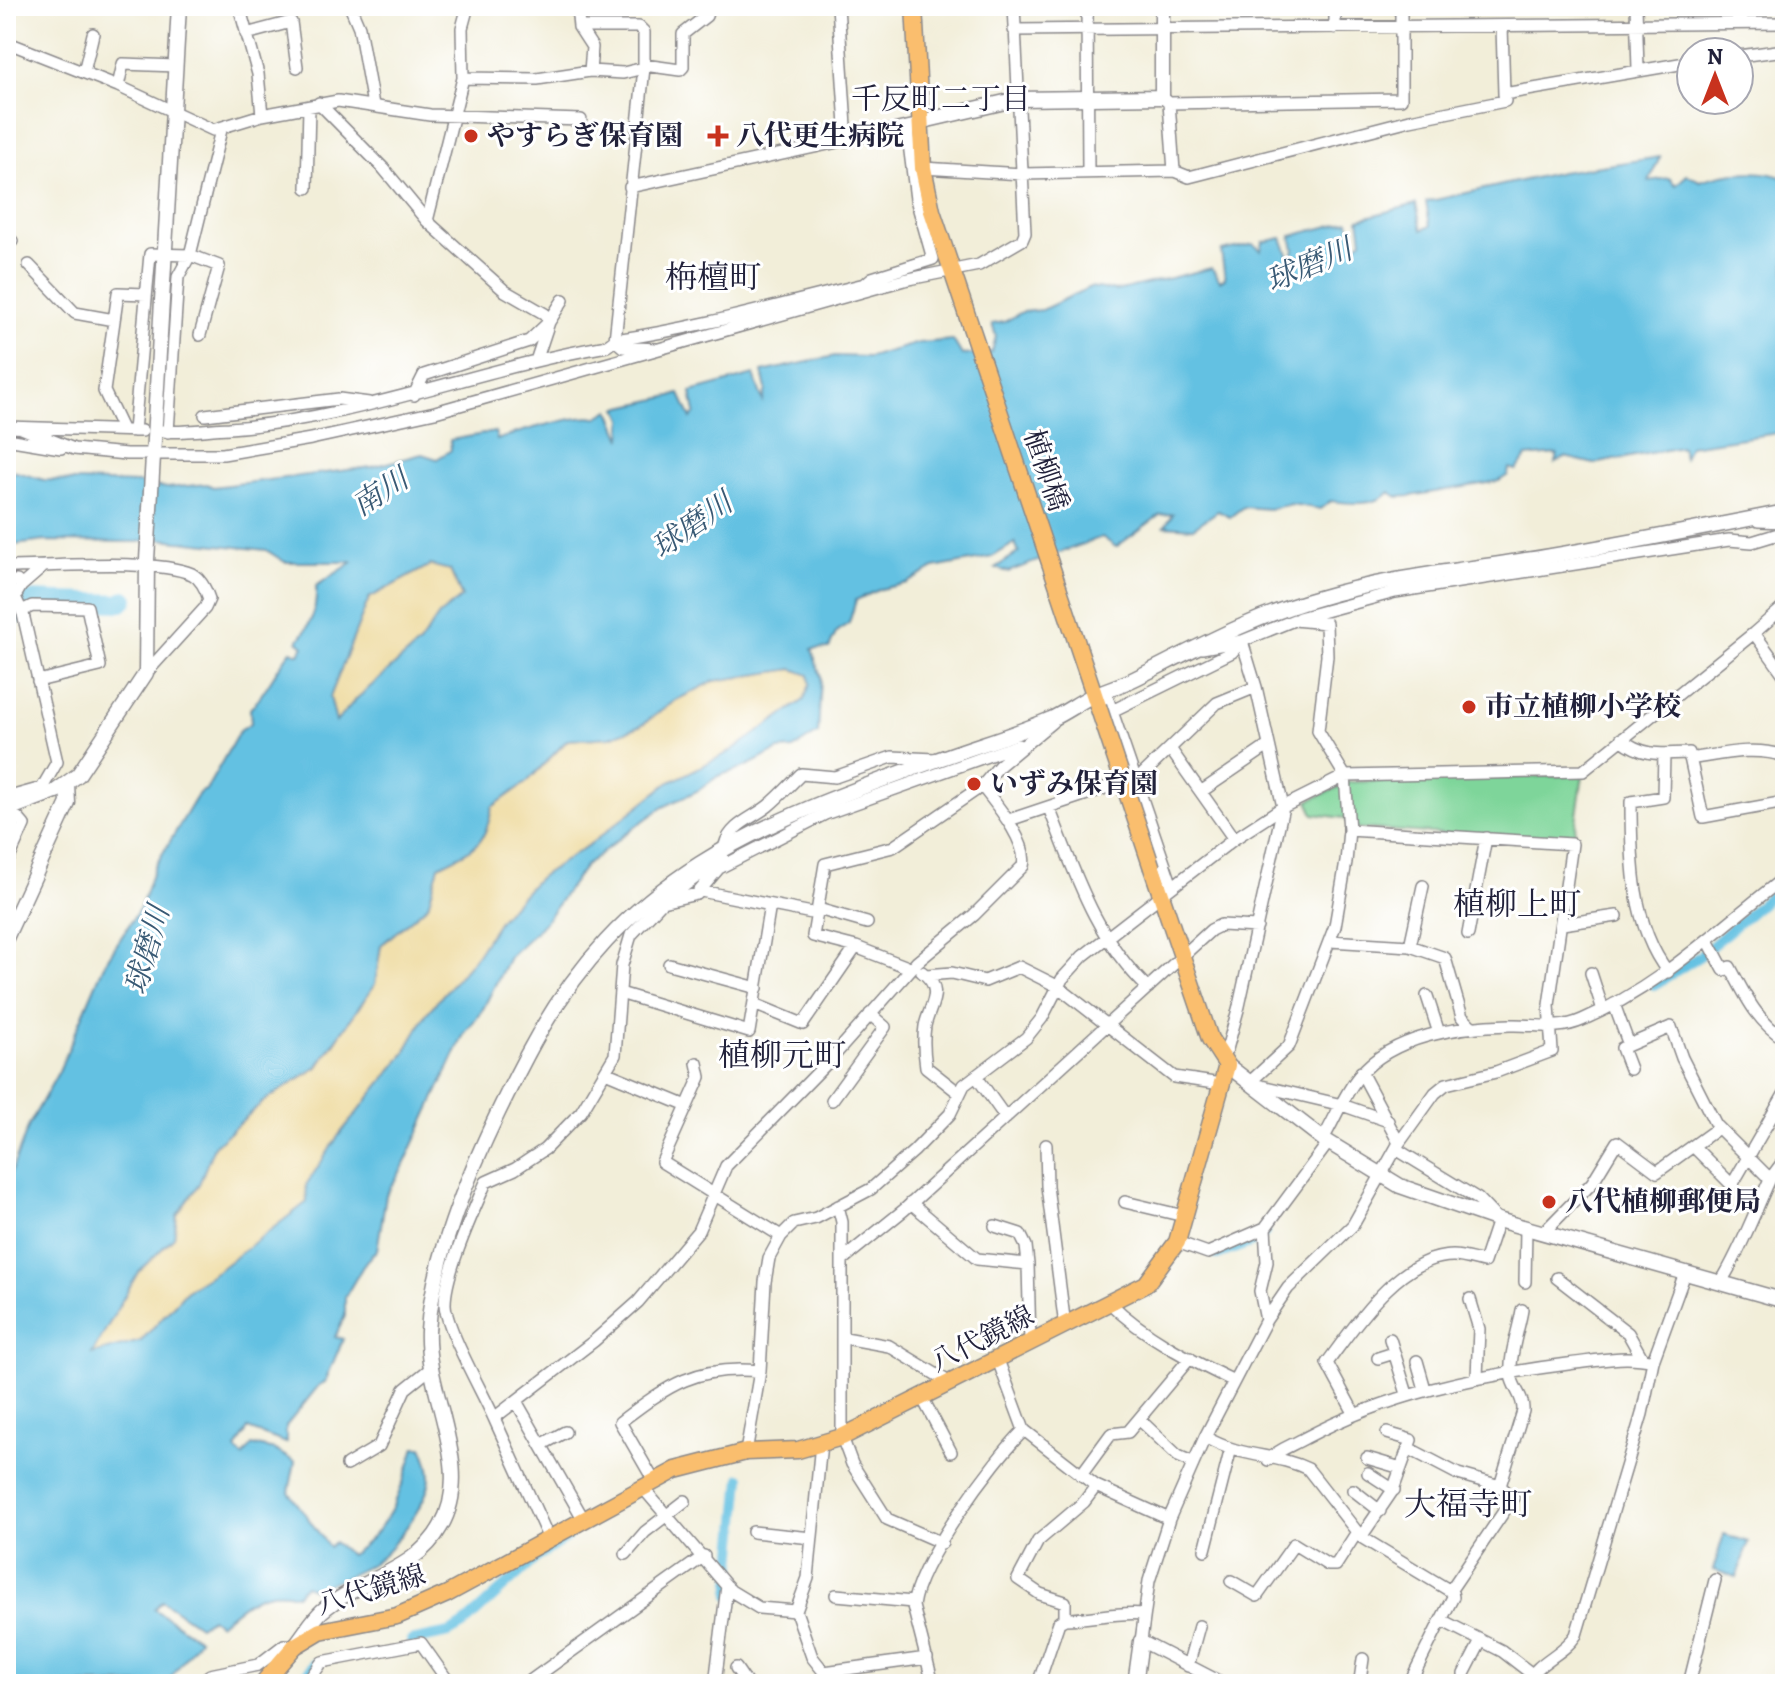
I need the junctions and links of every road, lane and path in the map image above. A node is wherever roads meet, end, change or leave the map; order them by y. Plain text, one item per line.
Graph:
1 (179, 6) edge
2 (239, 6) edge
3 (350, 6) edge
4 (468, 6) edge
5 (577, 6) edge
6 (709, 6) edge
7 (838, 6) edge
8 (914, 6) edge
9 (1014, 6) edge
10 (1087, 6) edge
11 (1162, 6) edge
12 (1335, 6) edge
13 (1401, 6) edge
14 (1636, 6) edge
15 (1785, 23) edge
16 (1636, 24) junction
17 (1401, 26) junction
18 (1502, 26) junction
19 (579, 27) junction
20 (1335, 28) junction
21 (1162, 29) junction
22 (1014, 30) junction
23 (1087, 30) junction
24 (93, 34) dead end
25 (246, 34) junction
26 (6, 42) edge
27 (1785, 50) edge
28 (1755, 54) edge
29 (1675, 64) edge
30 (176, 66) junction
31 (297, 67) dead end
32 (644, 67) junction
33 (1638, 69) junction
34 (590, 71) junction
35 (84, 72) junction
36 (463, 78) junction
37 (118, 86) junction
38 (1504, 94) junction
39 (1087, 98) junction
40 (1018, 99) junction
41 (1401, 99) junction
42 (1166, 100) junction
43 (314, 105) junction
44 (373, 105) junction
45 (174, 113) junction
46 (262, 115) junction
47 (453, 115) junction
48 (581, 120) dead end
49 (1410, 120) junction
50 (913, 125) junction
51 (221, 130) junction
52 (847, 141) junction
53 (923, 168) junction
54 (1174, 171) junction
55 (1088, 172) junction
56 (1022, 174) junction
57 (630, 187) junction
58 (307, 188) dead end
59 (427, 221) junction
60 (166, 254) junction
61 (190, 255) junction
62 (29, 265) dead end
63 (952, 272) junction
64 (146, 294) junction
65 (563, 300) dead end
66 (114, 320) junction
67 (549, 322) junction
68 (692, 326) junction
69 (200, 335) dead end
70 (615, 340) junction
71 (513, 345) junction
72 (655, 349) junction
73 (538, 354) junction
74 (414, 395) junction
75 (377, 404) junction
76 (205, 415) dead end
77 (6, 427) edge
78 (21, 428) junction
79 (133, 430) junction
80 (6, 439) edge
81 (74, 449) junction
82 (152, 456) junction
83 (1785, 512) edge
84 (1749, 519) junction
85 (1785, 522) edge
86 (1785, 532) edge
87 (147, 564) junction
88 (44, 566) junction
89 (6, 567) edge
90 (6, 581) edge
91 (21, 586) junction
92 (1785, 606) edge
93 (20, 607) junction
94 (6, 612) edge
95 (1294, 620) junction
96 (1754, 633) junction
97 (1242, 641) junction
98 (1192, 650) junction
99 (146, 673) junction
100 (1785, 676) edge
101 (38, 681) junction
102 (1256, 687) junction
103 (1100, 697) junction
104 (1054, 718) junction
105 (1621, 739) junction
106 (1026, 742) junction
107 (1268, 746) junction
108 (1171, 750) junction
109 (1664, 754) junction
110 (1785, 756) edge
111 (1690, 759) junction
112 (937, 760) junction
113 (1345, 776) junction
114 (1135, 778) junction
115 (67, 784) junction
116 (982, 786) junction
117 (1202, 791) junction
118 (6, 798) edge
119 (1785, 802) edge
120 (1283, 807) junction
121 (1049, 808) junction
122 (6, 810) edge
123 (1009, 820) junction
124 (6, 822) edge
125 (1349, 830) junction
126 (1486, 838) junction
127 (1234, 839) junction
128 (727, 850) junction
129 (6, 865) edge
130 (719, 868) junction
131 (1785, 877) edge
132 (1423, 886) dead end
133 (701, 891) junction
134 (1166, 891) junction
135 (662, 902) junction
136 (770, 905) junction
137 (817, 911) junction
138 (1617, 916) dead end
139 (867, 923) dead end
140 (1562, 924) junction
141 (1257, 927) junction
142 (1468, 934) dead end
143 (6, 938) edge
144 (1105, 938) junction
145 (1330, 941) junction
146 (1709, 942) junction
147 (1410, 946) junction
148 (856, 947) junction
149 (1181, 956) junction
150 (669, 964) dead end
151 (911, 967) junction
152 (1668, 972) junction
153 (1591, 973) dead end
154 (926, 975) junction
155 (1057, 986) junction
156 (757, 988) junction
157 (1148, 988) junction
158 (620, 993) junction
159 (1427, 996) dead end
160 (754, 1004) junction
161 (1608, 1007) junction
162 (870, 1014) junction
163 (1110, 1024) junction
164 (1473, 1028) junction
165 (1549, 1028) junction
166 (1439, 1033) junction
167 (1785, 1039) edge
168 (1629, 1045) junction
169 (1222, 1060) junction
170 (697, 1063) dead end
171 (1630, 1069) dead end
172 (605, 1072) junction
173 (1361, 1072) junction
174 (976, 1076) junction
175 (1249, 1083) junction
176 (1221, 1084) junction
177 (959, 1093) junction
178 (1785, 1093) edge
179 (832, 1100) dead end
180 (1342, 1105) junction
181 (687, 1106) junction
182 (1006, 1118) junction
183 (1388, 1121) junction
184 (1718, 1128) junction
185 (1325, 1141) junction
186 (1046, 1145) dead end
187 (1398, 1146) junction
188 (1693, 1146) junction
189 (1747, 1157) junction
190 (1785, 1159) edge
191 (1383, 1175) junction
192 (1770, 1179) junction
193 (713, 1194) junction
194 (1125, 1202) dead end
195 (911, 1203) junction
196 (838, 1206) junction
197 (1184, 1216) junction
198 (1498, 1220) junction
199 (995, 1226) dead end
200 (1265, 1228) junction
201 (1526, 1228) junction
202 (1543, 1233) junction
203 (781, 1236) junction
204 (1177, 1242) junction
205 (444, 1249) junction
206 (842, 1260) junction
207 (1028, 1264) junction
208 (1685, 1273) junction
209 (1557, 1278) dead end
210 (1525, 1282) dead end
211 (1721, 1282) junction
212 (1470, 1299) dead end
213 (1785, 1301) edge
214 (1110, 1303) junction
215 (445, 1305) junction
216 (1522, 1310) dead end
217 (1266, 1320) junction
218 (1065, 1326) junction
219 (845, 1338) junction
220 (1390, 1339) dead end
221 (1030, 1344) junction
222 (1394, 1353) junction
223 (1190, 1358) junction
224 (1378, 1358) dead end
225 (1648, 1359) junction
226 (998, 1360) junction
227 (1417, 1361) dead end
228 (430, 1369) junction
229 (760, 1371) junction
230 (1511, 1372) junction
231 (1477, 1377) junction
232 (1234, 1381) junction
233 (952, 1384) junction
234 (1425, 1389) junction
235 (1407, 1394) junction
236 (923, 1399) junction
237 (516, 1401) junction
238 (1354, 1413) junction
239 (494, 1418) junction
240 (1139, 1419) junction
241 (1024, 1430) junction
242 (565, 1432) dead end
243 (1387, 1433) dead end
244 (842, 1437) junction
245 (1205, 1437) junction
246 (821, 1443) junction
247 (541, 1445) junction
248 (1408, 1448) junction
249 (746, 1452) junction
250 (951, 1452) dead end
251 (1230, 1452) junction
252 (1367, 1458) dead end
253 (1268, 1460) junction
254 (1192, 1462) junction
255 (347, 1465) dead end
256 (1401, 1468) junction
257 (1368, 1473) dead end
258 (1081, 1475) junction
259 (649, 1484) junction
260 (1096, 1486) junction
261 (1500, 1486) junction
262 (1353, 1490) dead end
263 (1394, 1490) junction
264 (685, 1501) dead end
265 (1380, 1511) junction
266 (667, 1515) junction
267 (1169, 1519) junction
268 (584, 1520) junction
269 (753, 1532) dead end
270 (1359, 1534) junction
271 (812, 1538) junction
272 (549, 1539) junction
273 (942, 1543) junction
274 (1205, 1550) dead end
275 (626, 1554) dead end
276 (704, 1556) junction
277 (1715, 1580) dead end
278 (1231, 1581) dead end
279 (727, 1586) junction
280 (1450, 1591) junction
281 (836, 1595) dead end
282 (913, 1602) junction
283 (796, 1611) junction
284 (1144, 1614) junction
285 (1065, 1619) junction
286 (1441, 1620) junction
287 (1199, 1626) dead end
288 (1141, 1641) junction
289 (1481, 1641) junction
290 (295, 1646) junction
291 (927, 1658) junction
292 (1363, 1659) dead end
293 (1188, 1666) junction
294 (736, 1668) dead end
295 (1464, 1674) dead end
296 (1204, 1679) edge
297 (1528, 1679) edge
298 (823, 1680) edge
299 (198, 1684) edge
300 (262, 1684) edge
301 (306, 1684) edge
302 (450, 1684) edge
303 (526, 1684) edge
304 (715, 1684) edge
305 (747, 1684) edge
306 (933, 1684) edge
307 (1038, 1684) edge
308 (1135, 1684) edge
309 (1224, 1684) edge
310 (1368, 1684) edge
311 (1409, 1684) edge
312 (1545, 1684) edge
313 (1689, 1684) edge

1 - 30 street
2 - 25 street
3 - 44 street
4 - 36 street
5 - 19 street
6 - 32 street
7 - 52 street
8 - 50 main road
9 - 22 street
10 - 23 street
11 - 21 street
12 - 20 street
13 - 17 street
14 - 16 street
15 - 16 street
16 - 18 street
16 - 33 street
17 - 18 street
17 - 20 street
17 - 41 street
18 - 38 street
19 - 32 street
19 - 34 street
20 - 21 street
21 - 23 street
21 - 42 street
22 - 23 street
22 - 40 street
23 - 39 street
24 - 35 street
25 - 31 street
25 - 46 street
26 - 35 street
27 - 28 street
29 - 33 street
30 - 37 street
30 - 45 street
32 - 34 street
32 - 57 street
33 - 38 street
34 - 36 street
35 - 37 street
36 - 47 street
37 - 45 street
38 - 49 street
39 - 40 street
39 - 42 street
39 - 55 street
40 - 50 street
40 - 56 street
41 - 42 street
41 - 49 street
42 - 54 street
43 - 44 street
43 - 46 street
43 - 58 street
43 - 59 street
44 - 47 street
45 - 51 street
45 - 60 street
46 - 51 street
47 - 48 street
47 - 59 street
49 - 54 street
50 - 52 street
50 - 53 main road
50 - 68 street
51 - 61 street
52 - 57 street
53 - 56 street
53 - 63 main road
54 - 55 street
55 - 56 street
56 - 63 street
57 - 70 street
59 - 67 street
60 - 61 street
60 - 64 street
60 - 82 street
61 - 69 street
61 - 75 street
62 - 66 street
63 - 72 street
63 - 103 main road, 植柳橋
64 - 66 street
64 - 79 street
65 - 67 street
66 - 79 street
67 - 71 street
67 - 73 street
68 - 70 street
68 - 72 street
70 - 72 street
70 - 73 street
71 - 73 street
71 - 74 street
72 - 82 street
73 - 74 street
74 - 75 street
75 - 76 street
77 - 78 street
78 - 79 street
78 - 81 street
80 - 81 street
81 - 82 street
82 - 87 street
83 - 84 street
84 - 85 street
84 - 98 street
86 - 95 street
87 - 88 street
87 - 99 street
87 - 99 street
88 - 89 street
88 - 91 street
90 - 91 street
91 - 93 street
92 - 96 street
93 - 94 street
93 - 101 street
93 - 101 street
95 - 97 street
95 - 113 street
96 - 100 street
96 - 105 street
97 - 98 street
97 - 102 street
97 - 103 street
98 - 103 street
99 - 115 street
101 - 118 street
102 - 107 street
102 - 108 street
103 - 104 street
103 - 114 street
103 - 134 main road, bridge
104 - 106 street
104 - 112 street
105 - 109 street
105 - 113 street
106 - 116 street
106 - 130 street
107 - 117 street
107 - 120 street
108 - 114 street
108 - 117 street
109 - 111 street
109 - 152 street
110 - 111 street
111 - 119 street
112 - 128 street
112 - 128 street
113 - 120 street
113 - 125 street
114 - 121 street
114 - 134 street
115 - 122 street
115 - 143 street
116 - 123 street
116 - 137 street
117 - 127 street
120 - 127 street
120 - 141 street
121 - 123 street
121 - 144 street
123 - 151 street
124 - 129 street
125 - 126 street
125 - 145 street
126 - 140 street
126 - 142 street
127 - 134 street
128 - 130 street
128 - 135 street
128 - 205 street
130 - 133 street
131 - 146 street
132 - 147 street
133 - 135 street
133 - 136 street
134 - 144 street
134 - 149 main road
135 - 158 street
136 - 137 street
136 - 156 street
137 - 139 street
137 - 148 street
138 - 140 street
140 - 165 street
141 - 149 street
141 - 169 street
144 - 155 street
144 - 157 street
145 - 147 street
145 - 175 street
146 - 152 street
146 - 167 street
147 - 164 street
148 - 151 street
148 - 160 street
149 - 157 street
149 - 169 main road
150 - 156 street
151 - 154 street
151 - 162 street
152 - 161 street
153 - 161 street
154 - 155 street
154 - 177 street
155 - 163 street
155 - 174 street
156 - 160 street
157 - 163 street
158 - 160 street
158 - 172 street
159 - 166 street
161 - 165 street
161 - 168 street
162 - 179 street
162 - 193 street
163 - 176 street
163 - 182 street
164 - 165 street
164 - 166 street
165 - 187 street
166 - 173 street
168 - 171 street
168 - 184 street
169 - 175 street
169 - 176 main road, 八代鏡線
170 - 181 street
172 - 181 street
172 - 215 street
173 - 180 street
173 - 183 street
174 - 177 street
174 - 182 street
175 - 180 street
175 - 185 street
176 - 197 main road, 八代鏡線
177 - 196 street
178 - 189 street
180 - 183 street
180 - 185 street
181 - 193 street
182 - 195 street
183 - 187 street
184 - 188 street
184 - 189 street
185 - 191 street
185 - 200 street
186 - 218 street
187 - 191 street
187 - 198 street
188 - 189 street
188 - 202 street
189 - 192 street
190 - 192 street
191 - 198 street
191 - 217 street
192 - 211 street
193 - 203 street
193 - 237 street
194 - 197 street
195 - 206 street
195 - 207 street
196 - 203 street
196 - 206 street
197 - 204 main road, 八代鏡線
198 - 201 street
198 - 238 street
199 - 207 street
200 - 204 street
200 - 217 street
201 - 202 street
201 - 210 street
202 - 208 street
203 - 229 street
204 - 214 main road, 八代鏡線
205 - 215 street
205 - 228 street
206 - 219 street
207 - 221 street
208 - 211 street
208 - 225 street
209 - 225 street
211 - 213 street
212 - 231 street
214 - 218 main road, 八代鏡線
214 - 223 street
215 - 239 street
216 - 230 street
217 - 232 street
218 - 221 main road, 八代鏡線
219 - 233 street
219 - 244 street
220 - 222 street
221 - 226 main road, 八代鏡線
222 - 224 street
222 - 235 street
223 - 232 street
223 - 240 street
225 - 230 street
225 - 297 street
226 - 233 main road, 八代鏡線
226 - 241 street
227 - 234 street
228 - 255 street
228 - 290 street
229 - 249 street
229 - 259 street
230 - 231 street
230 - 261 street
231 - 234 street
232 - 245 street
233 - 236 main road, 八代鏡線
234 - 235 street
235 - 238 street
236 - 244 main road, 八代鏡線
236 - 250 street
237 - 239 street
237 - 247 street
238 - 253 street
239 - 272 street
240 - 254 street
240 - 258 street
241 - 258 street
241 - 273 street
242 - 247 street
243 - 248 street
244 - 246 main road, 八代鏡線
244 - 273 street
245 - 251 street
245 - 254 street
246 - 249 main road, 八代鏡線
246 - 271 street
247 - 268 street
248 - 256 street
248 - 261 street
249 - 259 main road, 八代鏡線
251 - 253 street
251 - 274 street
252 - 256 street
253 - 270 street
254 - 267 street
256 - 263 street
257 - 263 street
258 - 260 street
259 - 266 street
259 - 268 main road, 八代鏡線
260 - 267 street
260 - 285 street
261 - 280 street
262 - 265 street
263 - 265 street
264 - 266 street
265 - 270 street
266 - 275 street
266 - 276 street
267 - 284 street
268 - 272 main road, 八代鏡線
269 - 271 street
270 - 278 street
270 - 280 street
271 - 283 street
272 - 290 main road, 八代鏡線
273 - 282 street
276 - 279 street
276 - 303 street
277 - 313 street
279 - 283 street
279 - 304 street
280 - 286 street
281 - 282 street
282 - 291 street
283 - 298 street
284 - 285 street
284 - 288 street
285 - 307 street
286 - 289 street
286 - 311 street
287 - 293 street
288 - 293 street
288 - 308 street
289 - 295 street
289 - 297 street
290 - 299 street
290 - 300 main road, 八代鏡線
291 - 298 street
291 - 306 street
292 - 310 street
293 - 296 street
294 - 305 street
296 - 309 street
297 - 312 street
301 - 302 street

